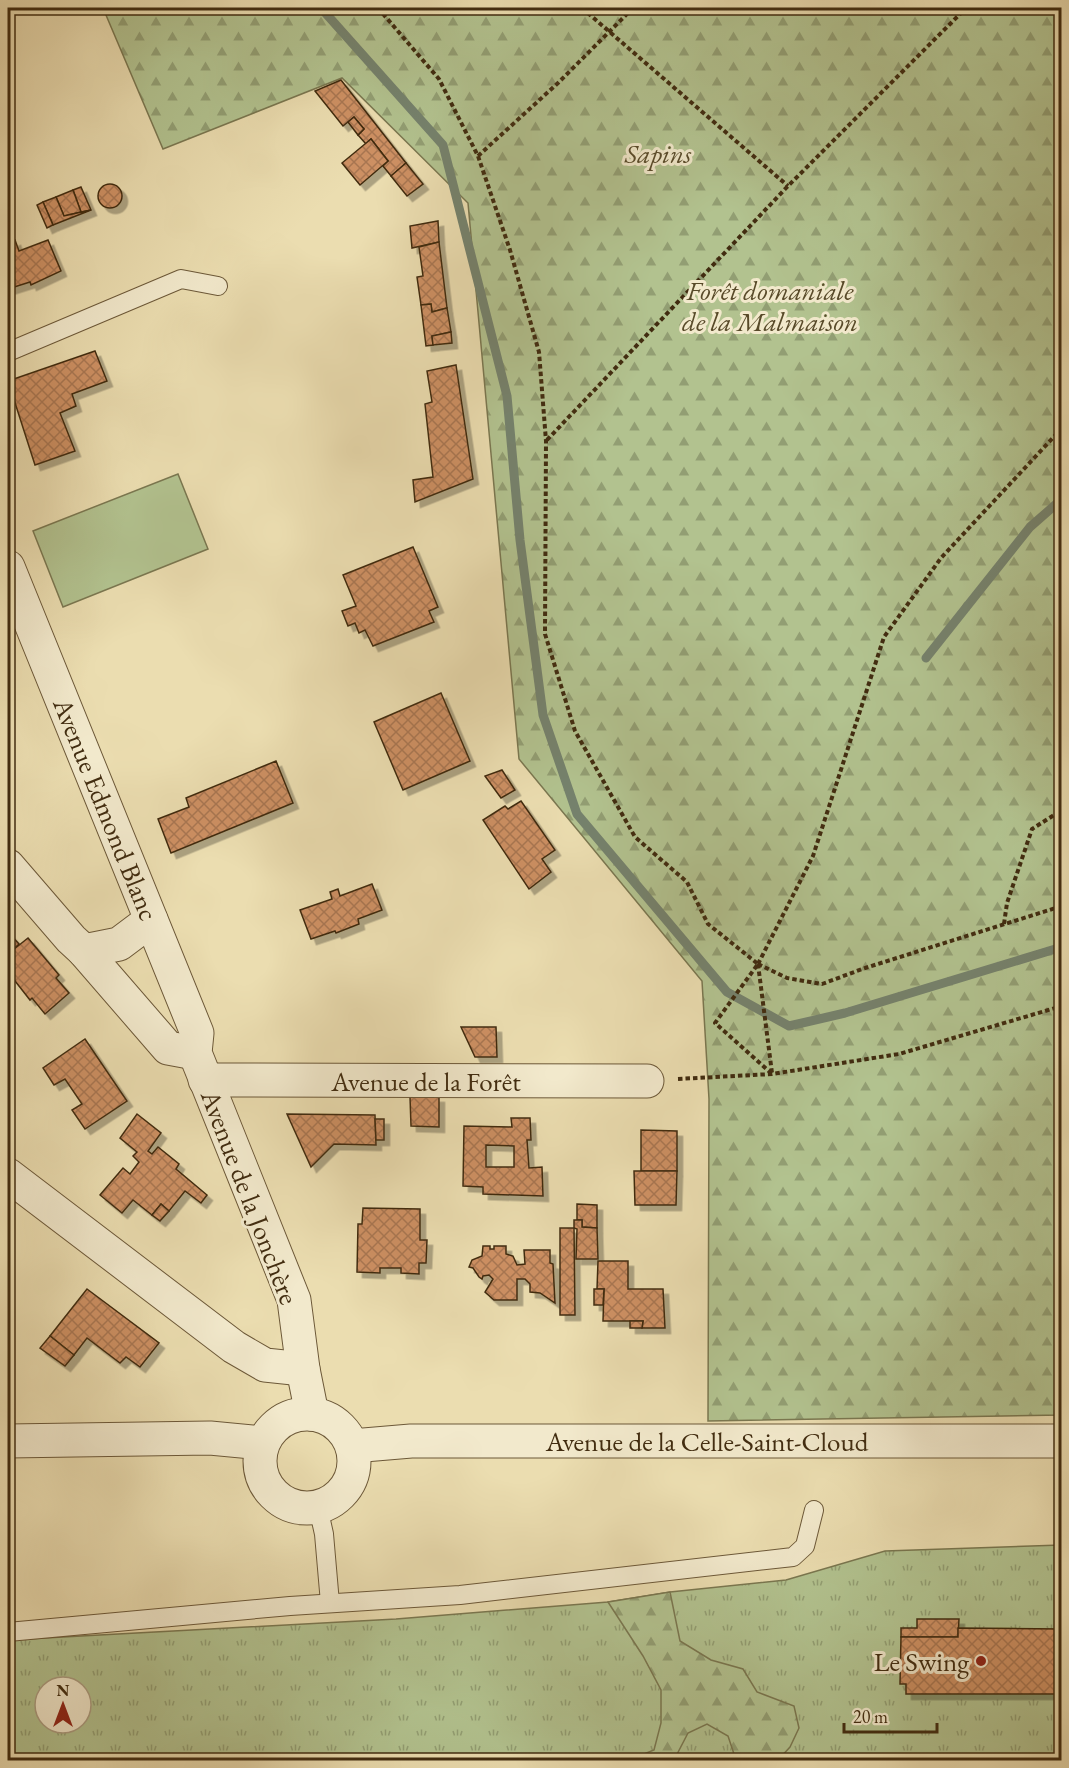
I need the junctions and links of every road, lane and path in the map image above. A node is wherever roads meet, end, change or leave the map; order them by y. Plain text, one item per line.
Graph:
1 (378, 8) edge
2 (582, 8) edge
3 (633, 8) edge
4 (966, 8) edge
5 (610, 30) junction
6 (478, 156) junction
7 (788, 186) junction
8 (218, 286) dead end
9 (8, 352) edge
10 (1062, 428) edge
11 (546, 441) junction
12 (8, 567) edge
13 (1062, 810) edge
14 (8, 866) edge
15 (1062, 906) edge
16 (151, 920) junction
17 (1004, 924) junction
18 (78, 945) junction
19 (758, 964) junction
20 (1062, 1006) edge
21 (200, 1066) junction
22 (772, 1074) junction
23 (648, 1081) joint
24 (8, 1175) edge
25 (303, 1369) junction
26 (312, 1414) junction
27 (8, 1441) edge
28 (1062, 1441) edge
29 (262, 1443) junction
30 (352, 1446) junction
31 (318, 1507) junction
32 (814, 1510) dead end
33 (330, 1603) junction
34 (8, 1632) edge

1 - 6 path
2 - 5 path
3 - 5 path
4 - 7 path
5 - 6 path
5 - 7 path
6 - 11 path
7 - 11 path
8 - 9 lane
10 - 19 path
11 - 19 path
12 - 16 street, Avenue Edmond Blanc
13 - 17 path
14 - 18 street, Avenue de la Forêt
15 - 17 path
16 - 18 street
16 - 21 street, Avenue Edmond Blanc
17 - 19 path
18 - 21 street, Avenue de la Forêt
19 - 22 path
19 - 22 path
20 - 22 path
21 - 23 street, Avenue de la Forêt
21 - 25 street, Avenue de la Jonchère
22 - 23 path
24 - 25 street
25 - 26 street, Avenue de la Jonchère
26 - 29 street
26 - 30 street
27 - 29 street
28 - 30 street, Avenue de la Celle-Saint-Cloud
29 - 31 street
30 - 31 street
31 - 33 lane
32 - 33 lane
33 - 34 lane

